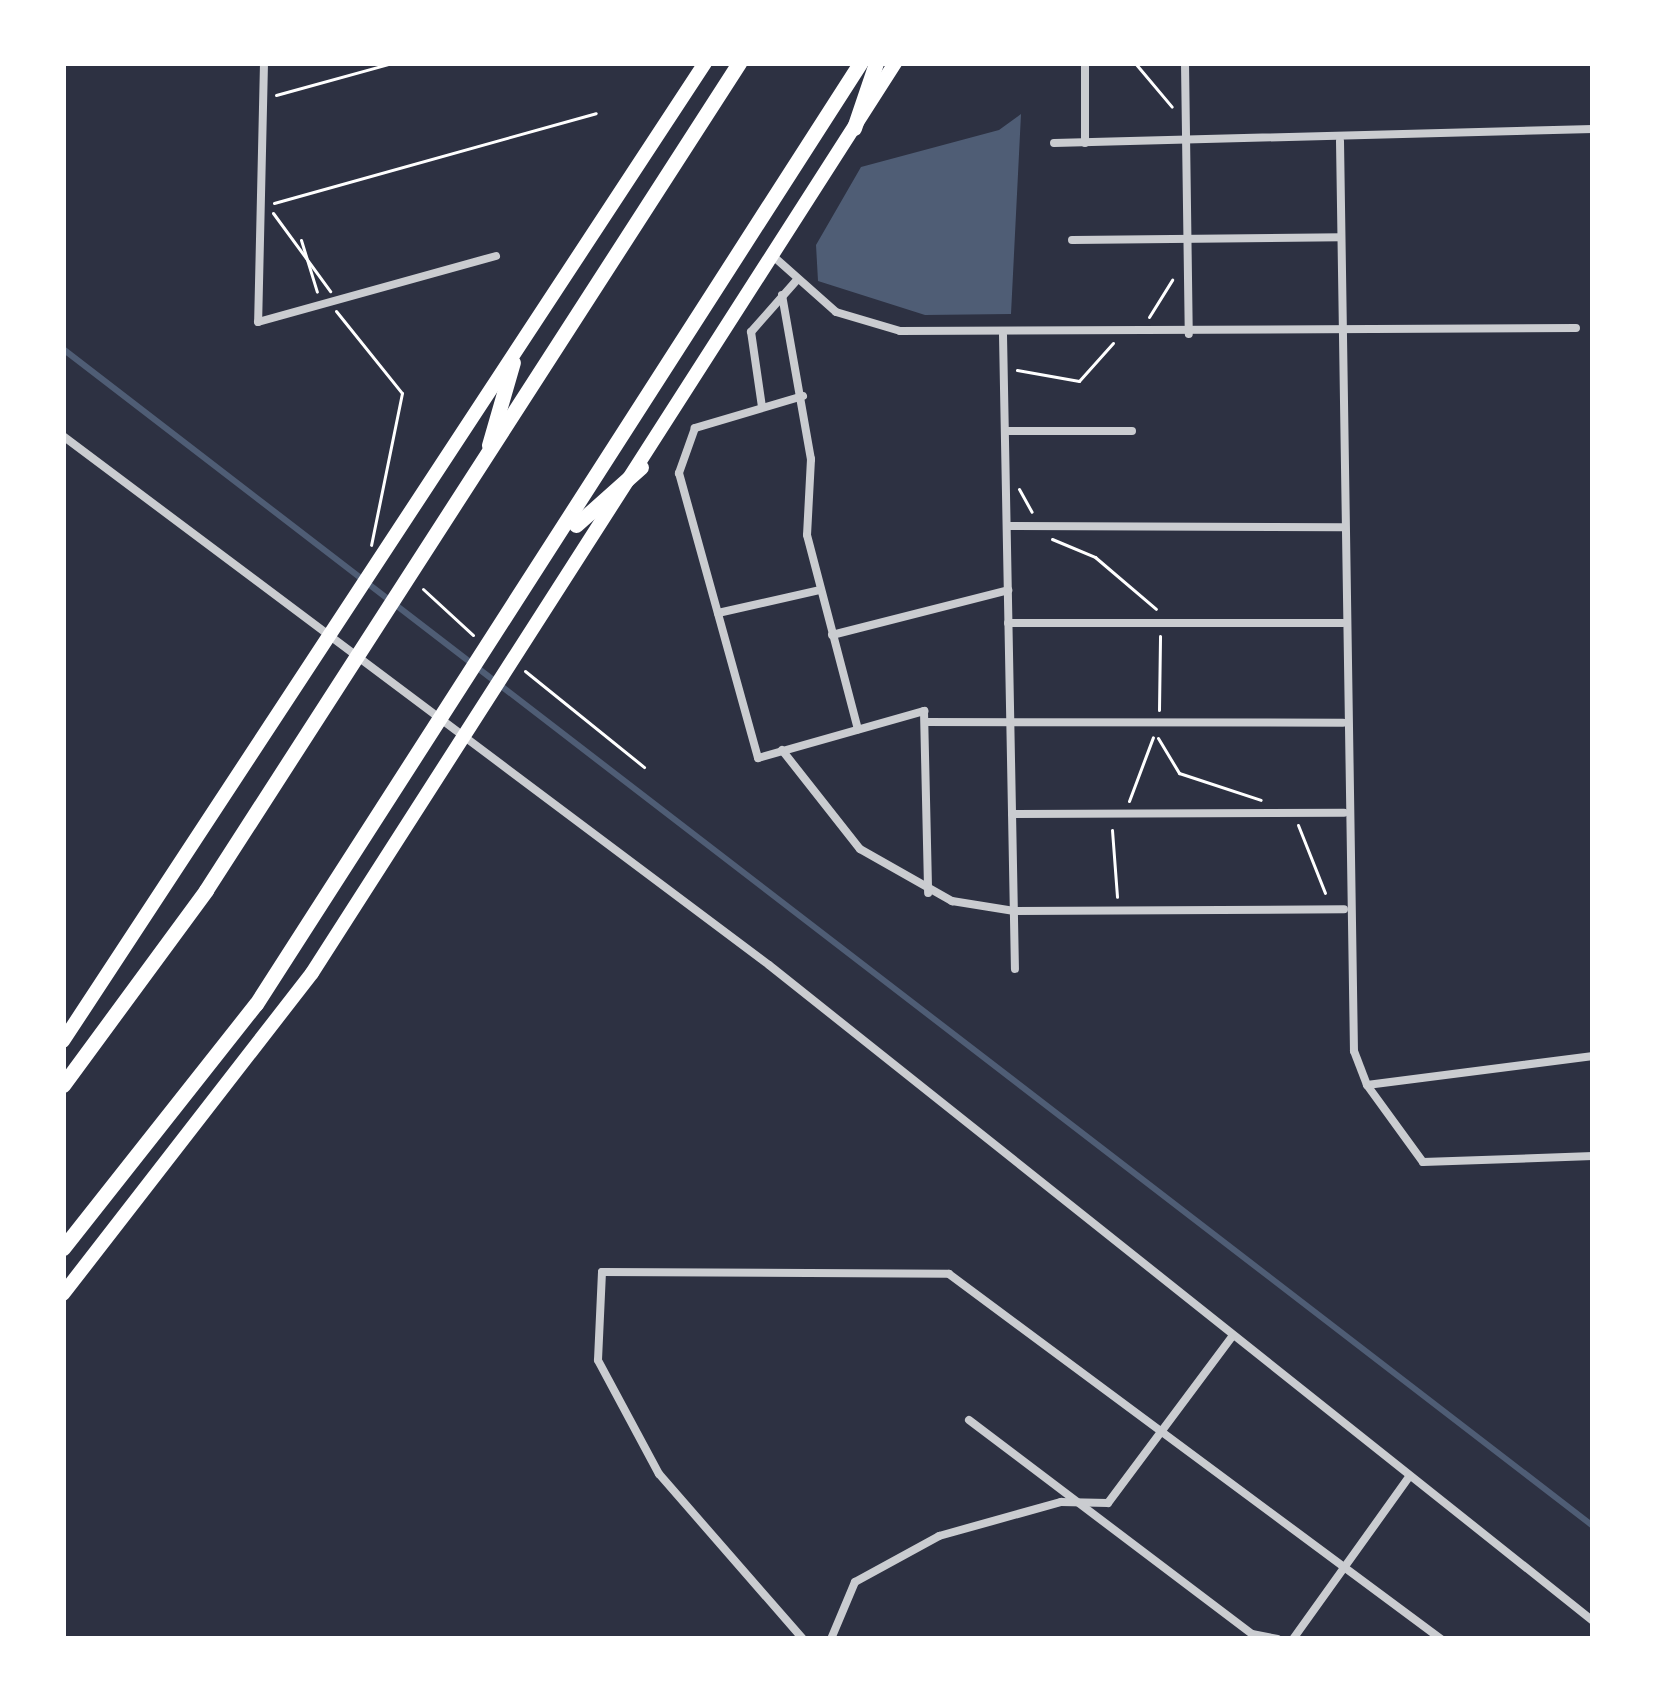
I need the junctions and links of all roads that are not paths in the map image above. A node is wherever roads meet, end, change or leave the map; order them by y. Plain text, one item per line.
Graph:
1 (264, 63) edge
2 (705, 63) edge
3 (739, 63) edge
4 (860, 63) edge
5 (876, 63) edge
6 (895, 63) edge
7 (1084, 63) edge
8 (1185, 63) edge
9 (854, 128) junction
10 (1593, 129) edge
11 (1340, 141) junction
12 (1186, 142) junction
13 (1054, 143) dead end
14 (1085, 143) junction
15 (1188, 238) junction
16 (1341, 238) junction
17 (1072, 240) dead end
18 (496, 256) dead end
19 (773, 256) junction
20 (796, 280) junction
21 (782, 295) junction
22 (1576, 328) dead end
23 (1341, 333) junction
24 (1189, 334) junction
25 (1003, 335) junction
26 (513, 362) junction
27 (802, 396) junction
28 (762, 407) junction
29 (1005, 431) junction
30 (1132, 431) dead end
31 (63, 436) edge
32 (483, 466) junction
33 (640, 466) junction
34 (1006, 526) junction
35 (1342, 527) junction
36 (558, 541) junction
37 (820, 590) junction
38 (1008, 590) junction
39 (718, 613) junction
40 (1343, 622) junction
41 (1008, 623) junction
42 (832, 635) junction
43 (1010, 720) junction
44 (925, 722) junction
45 (1343, 723) junction
46 (858, 729) junction
47 (782, 750) junction
48 (1344, 813) junction
49 (1012, 814) junction
50 (928, 893) junction
51 (1344, 909) junction
52 (1014, 911) junction
53 (1015, 968) dead end
54 (63, 1041) edge
55 (1593, 1056) edge
56 (63, 1084) edge
57 (1367, 1085) junction
58 (1593, 1156) edge
59 (63, 1248) edge
60 (63, 1294) edge
61 (1231, 1338) junction
62 (969, 1420) dead end
63 (1159, 1439) junction
64 (1409, 1477) junction
65 (1078, 1503) junction
66 (1342, 1564) junction
67 (1593, 1622) edge
68 (803, 1639) edge
69 (831, 1639) edge
70 (1278, 1639) edge
71 (1293, 1639) edge
72 (1441, 1639) edge

1 - 18 street
2 - 26 main road
3 - 32 highway
4 - 36 highway
5 - 9 highway
6 - 9 main road
7 - 14 street
8 - 12 street
9 - 19 main road
10 - 11 street
11 - 12 street
11 - 16 street
12 - 14 street
12 - 15 street
13 - 14 street
15 - 16 street
15 - 17 street
15 - 24 street
16 - 23 street
19 - 20 street
19 - 33 main road
20 - 21 street
20 - 25 street
21 - 27 street
21 - 28 street
22 - 23 street
23 - 24 street
23 - 35 street
24 - 25 street
25 - 29 street
26 - 32 highway
26 - 54 main road
27 - 28 street
27 - 37 street
28 - 39 street
29 - 30 street
29 - 34 street
31 - 61 street
32 - 56 highway
33 - 36 highway
33 - 60 main road
34 - 35 street
34 - 38 street
35 - 40 street
36 - 59 highway
37 - 39 street
37 - 42 street
38 - 41 street
38 - 42 street
39 - 47 street
40 - 41 street
40 - 45 street
41 - 43 street
42 - 46 street
43 - 44 street
43 - 45 street
43 - 49 street
44 - 46 street
44 - 50 street
45 - 48 street
46 - 47 street
47 - 50 street
48 - 49 street
48 - 51 street
49 - 52 street
50 - 52 street
51 - 52 street
51 - 57 street
52 - 53 street
55 - 57 street
57 - 58 street
61 - 63 street
61 - 64 street
62 - 65 street
63 - 65 street
63 - 66 street
63 - 68 street
64 - 66 street
64 - 67 street
65 - 69 street
65 - 70 street
66 - 71 street
66 - 72 street

